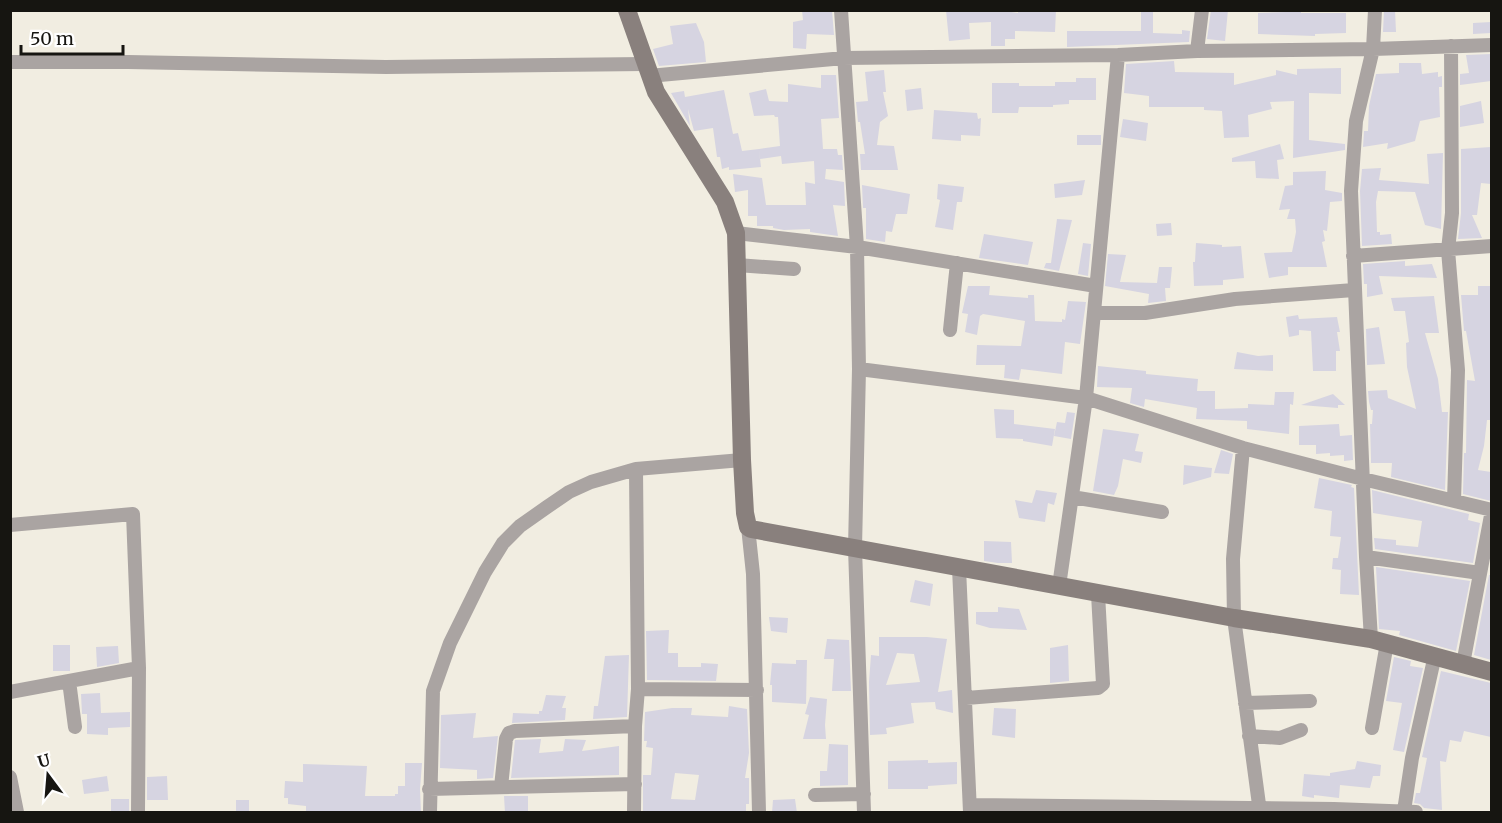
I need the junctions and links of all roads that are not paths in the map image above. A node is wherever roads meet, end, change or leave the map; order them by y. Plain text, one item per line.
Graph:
1 (627, 10) edge
2 (841, 10) edge
3 (1202, 10) edge
4 (1375, 10) edge
5 (1491, 45) edge
6 (1451, 46) junction
7 (1373, 49) junction
8 (1197, 51) junction
9 (1118, 55) junction
10 (844, 58) junction
11 (10, 62) edge
12 (646, 70) junction
13 (736, 233) junction
14 (1491, 246) edge
15 (857, 247) junction
16 (1448, 250) junction
17 (1353, 256) junction
18 (957, 263) junction
19 (737, 265) junction
20 (794, 269) dead end
21 (1096, 286) junction
22 (1354, 291) junction
23 (1095, 313) junction
24 (950, 330) dead end
25 (859, 369) junction
26 (1086, 398) junction
27 (1243, 448) junction
28 (742, 460) junction
29 (636, 469) junction
30 (1363, 479) junction
31 (1071, 497) junction
32 (1454, 501) junction
33 (1491, 510) edge
34 (1162, 512) dead end
35 (10, 525) edge
36 (748, 527) junction
37 (855, 548) junction
38 (1366, 557) junction
39 (959, 568) junction
40 (1478, 579) junction
41 (1059, 586) junction
42 (1491, 589) edge
43 (1098, 594) junction
44 (1234, 618) junction
45 (1379, 641) junction
46 (1435, 655) junction
47 (1463, 664) junction
48 (140, 668) junction
49 (1491, 672) edge
50 (69, 681) junction
51 (638, 690) junction
52 (757, 690) junction
53 (10, 692) edge
54 (966, 698) junction
55 (1310, 701) dead end
56 (1245, 703) junction
57 (635, 726) junction
58 (75, 727) dead end
59 (1372, 728) dead end
60 (1300, 730) dead end
61 (1249, 736) junction
62 (10, 777) edge
63 (635, 784) junction
64 (501, 787) junction
65 (429, 789) junction
66 (864, 794) junction
67 (815, 795) dead end
68 (970, 809) edge
69 (1260, 811) edge
70 (1410, 812) edge
71 (16, 813) edge
72 (138, 813) edge
73 (430, 813) edge
74 (634, 813) edge
75 (759, 813) edge
76 (864, 813) edge

1 - 12 street
2 - 10 street
3 - 8 street
4 - 7 street
5 - 6 street
6 - 7 street
6 - 16 street
7 - 8 street
7 - 17 street
8 - 9 street
9 - 10 street
9 - 21 street
10 - 12 street
10 - 15 street
11 - 12 street
12 - 13 street
13 - 15 street
13 - 19 street
14 - 16 street
15 - 18 street
15 - 25 street
16 - 17 street
16 - 32 street
17 - 22 street
18 - 21 street
18 - 24 street
19 - 20 street
19 - 28 street
21 - 23 street
22 - 23 street
22 - 30 street
23 - 26 street
25 - 26 street
25 - 37 street
26 - 27 street
26 - 31 street
27 - 30 street
27 - 44 street
28 - 29 street
28 - 36 street
29 - 51 street
29 - 65 street
30 - 32 street
30 - 38 street
31 - 34 street
31 - 41 street
32 - 33 street
33 - 40 street
35 - 48 street
36 - 37 street
36 - 52 street
37 - 39 street
37 - 66 street
38 - 40 street
38 - 45 street
39 - 41 street
39 - 54 street
40 - 42 street
40 - 47 street
41 - 43 street
43 - 44 street
43 - 54 street
44 - 45 street
44 - 56 street
45 - 46 street
45 - 59 street
46 - 47 street
46 - 70 street
47 - 49 street
48 - 50 street
48 - 72 street
50 - 53 street
50 - 58 street
51 - 52 street
51 - 57 street
52 - 75 street
54 - 68 street
55 - 56 street
56 - 61 street
57 - 63 street
57 - 64 street
60 - 61 street
61 - 69 street
62 - 71 street
63 - 64 street
63 - 74 street
64 - 65 street
65 - 73 street
66 - 67 street
66 - 76 street
68 - 69 street
69 - 70 street

